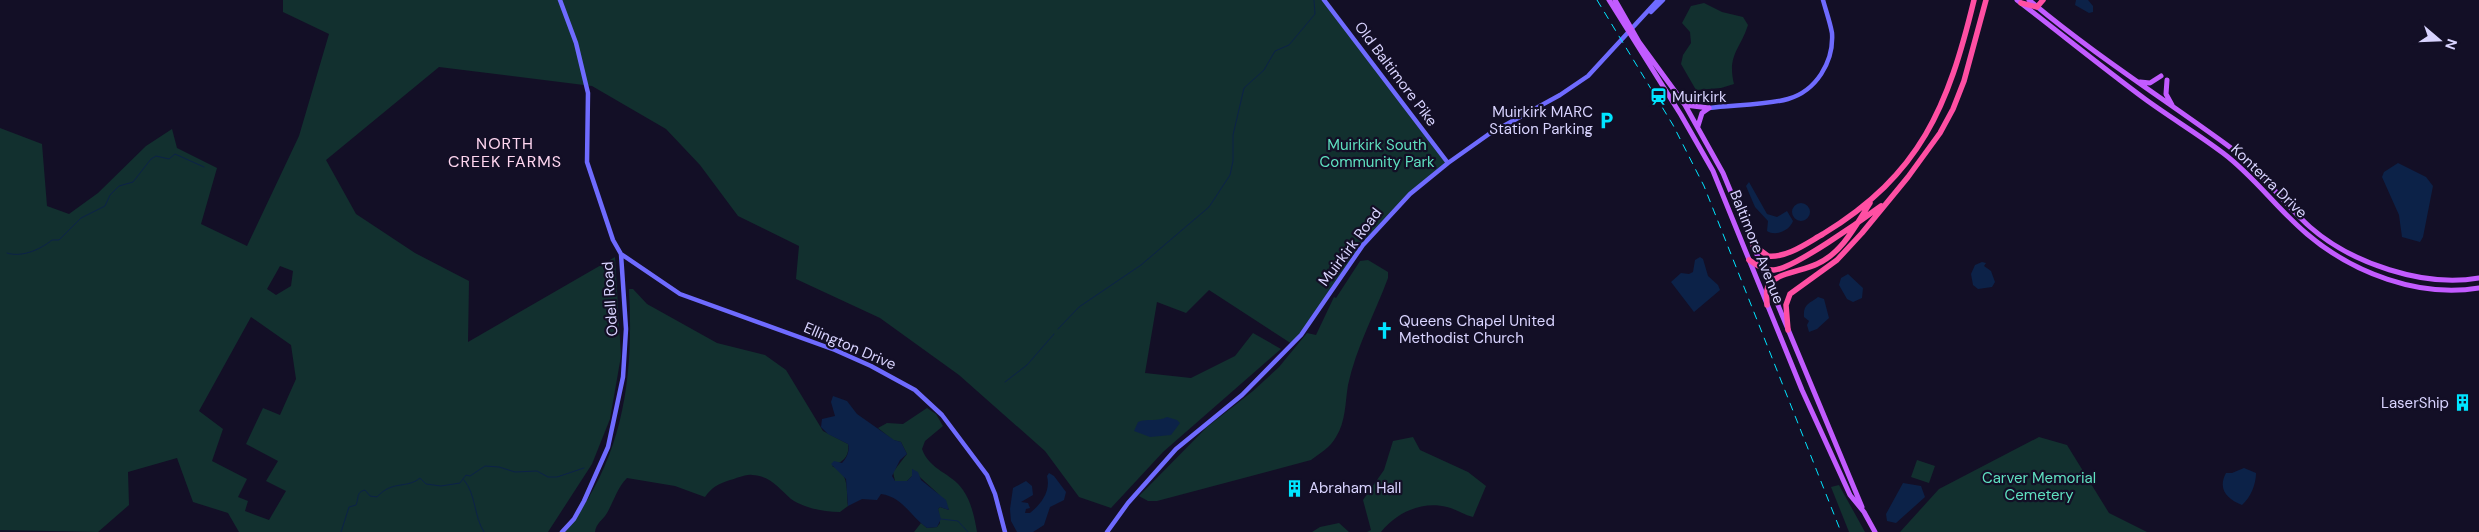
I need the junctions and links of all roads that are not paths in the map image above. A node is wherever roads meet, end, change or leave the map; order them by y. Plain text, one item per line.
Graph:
1 (560, 0) edge
2 (1324, 0) edge
3 (1609, 0) edge
4 (1615, 0) edge
5 (1658, 0) edge
6 (1664, 0) edge
7 (1823, 0) edge
8 (1974, 0) edge
9 (1986, 0) edge
10 (2029, 0) edge
11 (2043, 0) edge
12 (2019, 2) edge
13 (2037, 7) junction
14 (1645, 16) junction
15 (2161, 76) dead end
16 (2134, 80) junction
17 (2167, 80) dead end
18 (1685, 105) junction
19 (1708, 108) junction
20 (2174, 108) junction
21 (1698, 126) junction
22 (1448, 163) junction
23 (1874, 198) junction
24 (1888, 201) junction
25 (1856, 224) junction
26 (1753, 245) junction
27 (621, 254) junction
28 (1749, 260) junction
29 (1763, 268) junction
30 (2479, 278) edge
31 (1769, 284) junction
32 (2479, 288) edge
33 (1767, 306) junction
34 (1788, 330) junction
35 (1864, 512) junction
36 (562, 532) edge
37 (1005, 532) edge
38 (1107, 532) edge
39 (1875, 532) edge

1 - 27 street, Odell Road
2 - 22 street, Old Baltimore Pike
3 - 28 main road, Baltimore Avenue
4 - 18 main road, Baltimore Avenue
5 - 14 street, Muirkirk Road
6 - 14 street, Muirkirk Road
7 - 19 street
8 - 23 highway
9 - 24 highway
10 - 13 main road, Konterra Drive
11 - 13 highway
12 - 13 highway
12 - 32 main road, Konterra Drive
13 - 16 main road, Konterra Drive
14 - 22 street, Muirkirk Road
15 - 16 main road
16 - 20 main road, Konterra Drive
17 - 20 main road
18 - 19 main road
18 - 21 main road, Baltimore Avenue
19 - 21 main road
20 - 30 main road, Konterra Drive
21 - 26 main road, Baltimore Avenue
22 - 38 street, Muirkirk Road
23 - 25 highway
23 - 26 highway
24 - 25 highway
24 - 34 highway
25 - 29 highway
25 - 31 highway
26 - 29 main road, Baltimore Avenue
27 - 36 street, Odell Road
27 - 37 street, Ellington Drive
28 - 29 highway
28 - 33 main road, Baltimore Avenue
29 - 31 main road, Baltimore Avenue
31 - 33 highway
31 - 34 main road, Baltimore Avenue
33 - 35 main road, Baltimore Avenue
34 - 35 main road, Baltimore Avenue
35 - 39 main road, Baltimore Avenue

